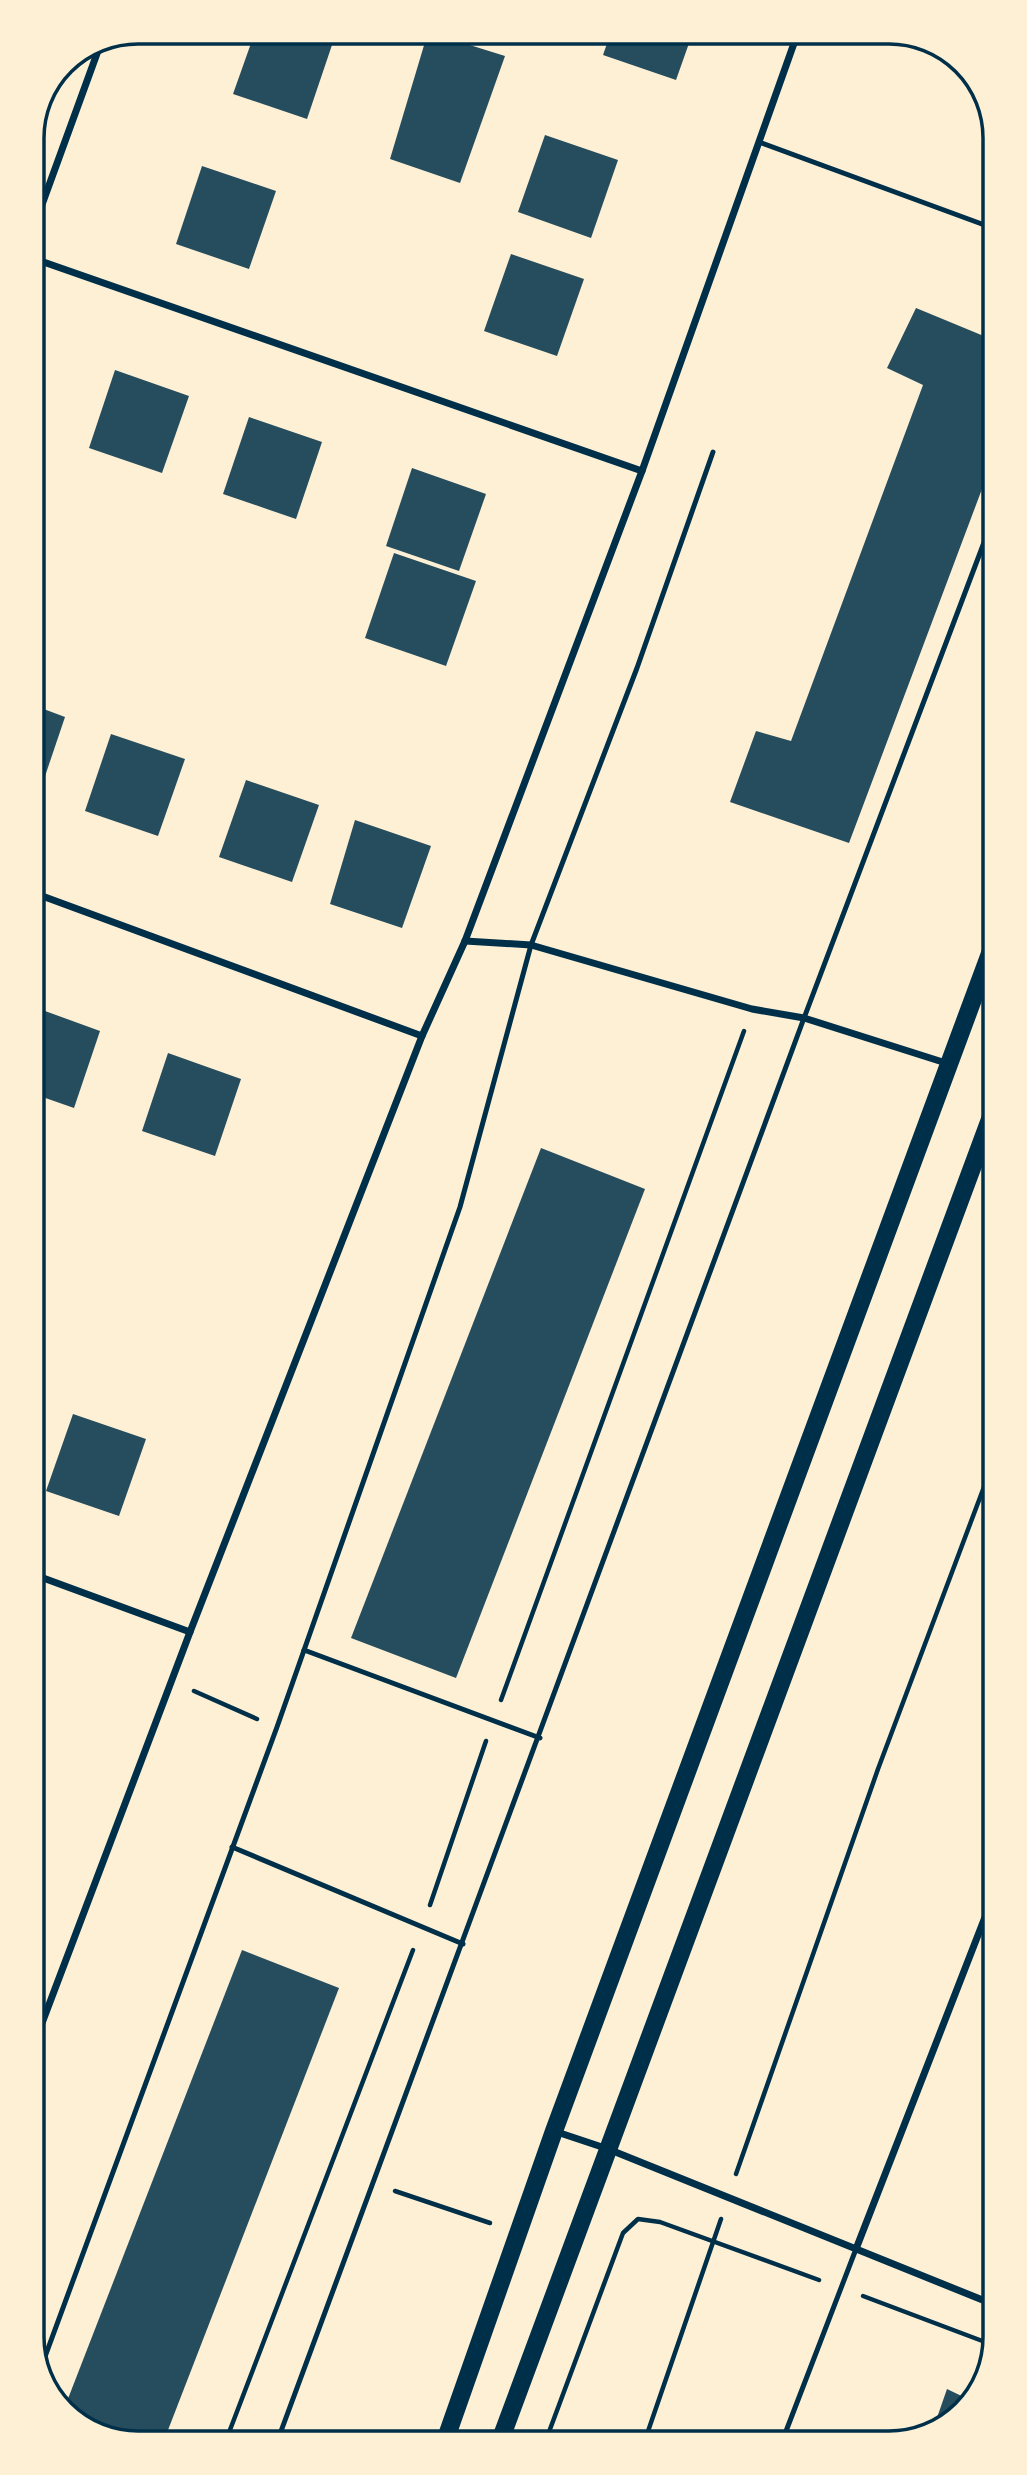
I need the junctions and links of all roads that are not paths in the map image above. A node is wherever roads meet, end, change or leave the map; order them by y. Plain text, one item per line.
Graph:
1 (794, 44) edge
2 (97, 54) edge
3 (758, 142) junction
4 (44, 199) edge
5 (983, 224) edge
6 (44, 262) edge
7 (713, 452) dead end
8 (642, 471) junction
9 (983, 545) edge
10 (44, 897) edge
11 (465, 941) junction
12 (531, 945) junction
13 (983, 973) edge
14 (804, 1018) junction
15 (422, 1036) junction
16 (950, 1064) junction
17 (983, 1138) edge
18 (44, 1578) edge
19 (190, 1632) junction
20 (304, 1650) junction
21 (540, 1738) junction
22 (232, 1847) junction
23 (983, 1922) edge
24 (463, 1944) junction
25 (44, 2018) edge
26 (554, 2131) junction
27 (608, 2150) junction
28 (856, 2249) junction
29 (983, 2300) edge
30 (46, 2352) edge
31 (281, 2431) edge
32 (449, 2431) edge
33 (504, 2431) edge
34 (786, 2431) edge

1 - 3 street
2 - 4 street
3 - 5 lane
3 - 8 street
6 - 8 street
7 - 12 lane
8 - 11 street
9 - 14 lane
10 - 15 street
11 - 12 street
11 - 15 street
12 - 14 street
12 - 20 lane
13 - 16 main road
14 - 16 street
14 - 21 lane
15 - 19 street
16 - 26 main road
17 - 27 main road
18 - 19 street
19 - 25 street
20 - 21 lane
20 - 22 lane
21 - 24 lane
22 - 24 lane
22 - 30 lane
23 - 28 street
24 - 31 lane
26 - 27 street
26 - 32 main road
27 - 28 street
27 - 33 main road
28 - 29 street
28 - 34 lane

